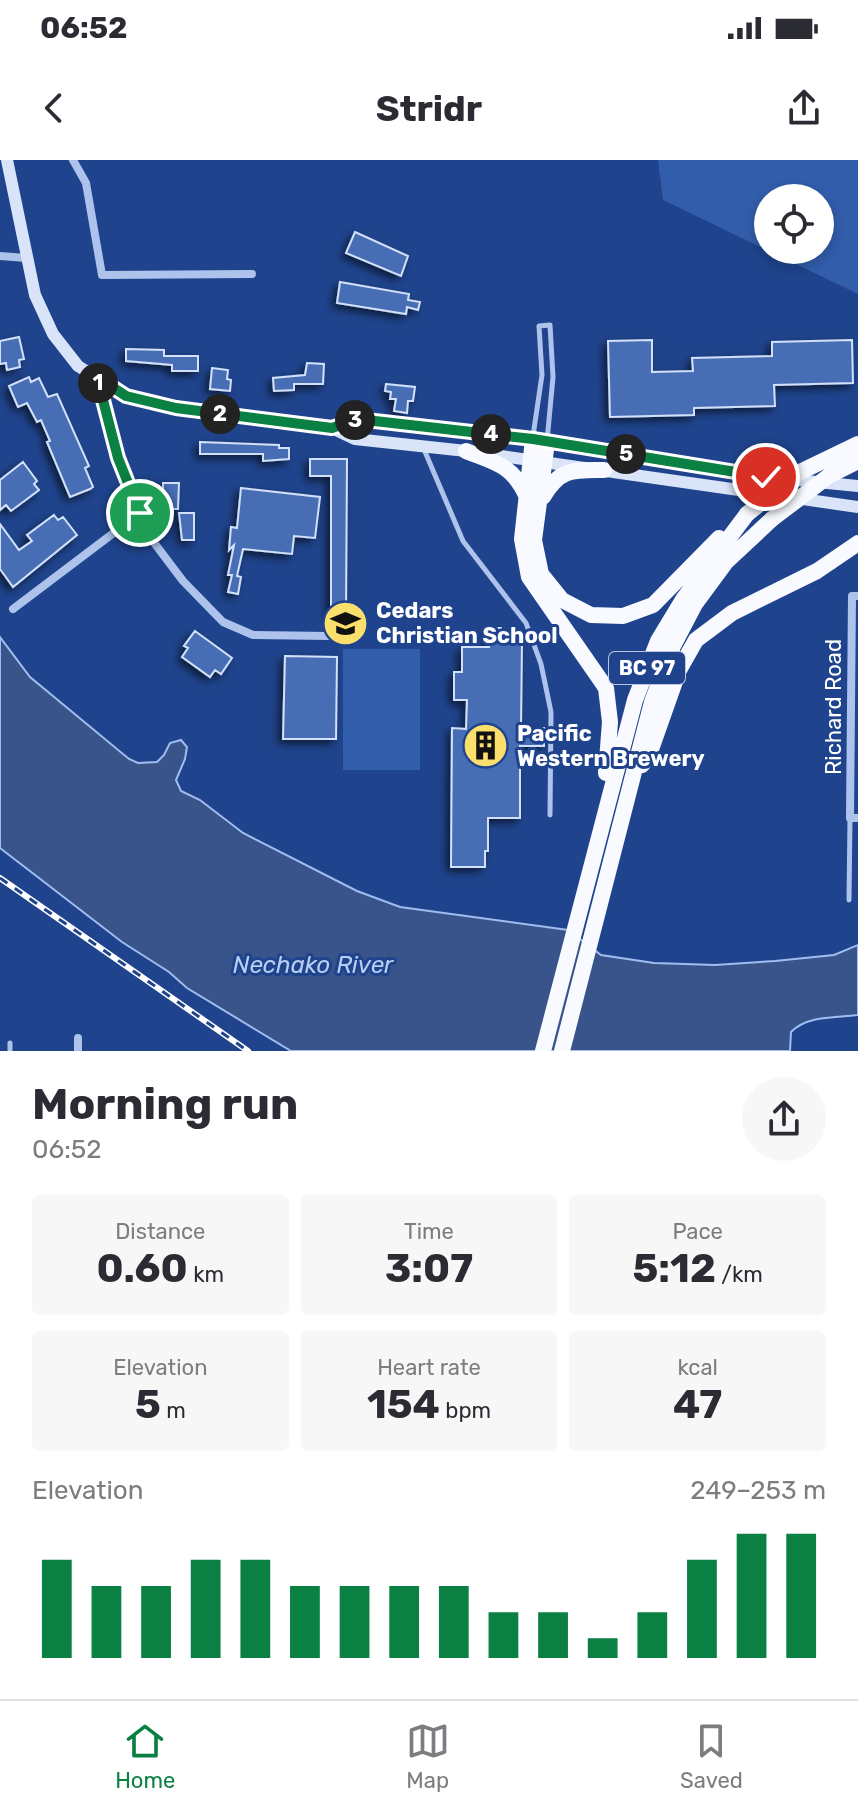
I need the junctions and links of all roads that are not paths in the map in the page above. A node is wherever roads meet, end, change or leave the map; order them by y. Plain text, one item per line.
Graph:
1 (7, 160) edge
2 (73, 160) edge
3 (0, 256) edge
4 (26, 258) junction
5 (252, 274) dead end
6 (97, 377) junction
7 (332, 428) junction
8 (540, 440) junction
9 (858, 444) edge
10 (423, 446) junction
11 (466, 451) junction
12 (858, 461) edge
13 (537, 462) junction
14 (604, 470) junction
15 (858, 486) edge
16 (534, 499) junction
17 (858, 507) edge
18 (140, 513) junction
19 (742, 520) junction
20 (856, 541) edge
21 (855, 596) edge
22 (13, 609) dead end
23 (329, 636) dead end
24 (630, 784) junction
25 (550, 815) dead end
26 (854, 818) edge
27 (599, 830) junction
28 (849, 900) dead end
29 (78, 1038) dead end
30 (10, 1043) dead end
31 (10, 1051) edge
32 (78, 1051) edge
33 (543, 1051) edge
34 (562, 1051) edge

1 - 4 main road
2 - 5 street
3 - 4 street
4 - 6 main road
6 - 7 main road
6 - 18 street
7 - 8 main road
7 - 10 main road
8 - 8 lane
8 - 13 highway
8 - 15 main road
9 - 19 highway, BC 97, bridge
10 - 11 main road
10 - 25 lane
11 - 13 main road
11 - 16 highway
12 - 24 highway, BC 97, bridge
13 - 14 main road
13 - 16 highway
14 - 16 highway
14 - 17 main road
16 - 19 highway
16 - 27 highway
18 - 22 street
18 - 23 street
19 - 27 highway, BC 97
20 - 24 highway
21 - 26 street, Richard Road
24 - 34 highway, BC 97
26 - 28 lane
27 - 33 highway, BC 97
29 - 32 street
30 - 31 lane

